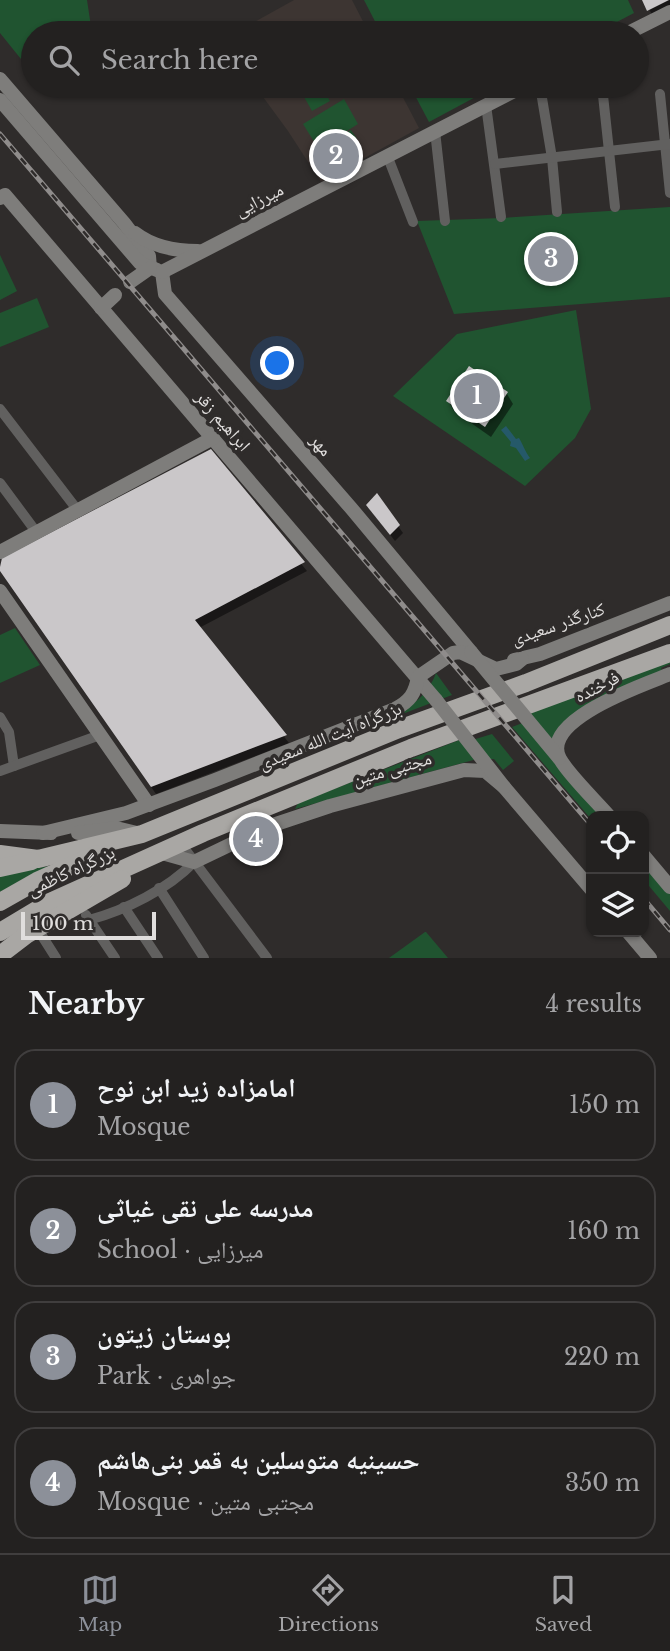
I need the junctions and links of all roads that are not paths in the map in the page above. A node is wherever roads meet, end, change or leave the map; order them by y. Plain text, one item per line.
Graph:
1 (670, 12) edge
2 (649, 22) edge
3 (0, 79) edge
4 (660, 94) dead end
5 (500, 98) edge
6 (542, 98) edge
7 (603, 98) edge
8 (0, 100) edge
9 (486, 105) junction
10 (435, 131) junction
11 (668, 144) edge
12 (610, 151) junction
13 (387, 155) junction
14 (552, 158) junction
15 (495, 164) junction
16 (670, 193) edge
17 (2, 195) edge
18 (615, 207) dead end
19 (557, 212) dead end
20 (501, 217) dead end
21 (445, 221) dead end
22 (412, 222) dead end
23 (124, 223) junction
24 (203, 250) junction
25 (156, 270) junction
26 (130, 282) dead end
27 (115, 295) dead end
28 (101, 308) junction
29 (0, 409) edge
30 (213, 438) junction
31 (0, 483) edge
32 (79, 512) junction
33 (37, 533) junction
34 (0, 552) edge
35 (0, 591) edge
36 (670, 603) edge
37 (670, 625) edge
38 (461, 639) junction
39 (670, 653) edge
40 (522, 659) junction
41 (670, 674) edge
42 (418, 677) junction
43 (0, 717) edge
44 (100, 735) junction
45 (559, 758) junction
46 (14, 766) junction
47 (0, 771) edge
48 (505, 786) junction
49 (149, 804) junction
50 (605, 811) edge
51 (0, 831) edge
52 (43, 833) junction
53 (142, 834) junction
54 (181, 844) junction
55 (162, 853) junction
56 (0, 854) edge
57 (38, 859) junction
58 (194, 862) junction
59 (649, 862) edge
60 (0, 868) edge
61 (586, 883) edge
62 (670, 887) edge
63 (159, 888) junction
64 (0, 902) edge
65 (78, 903) junction
66 (124, 907) junction
67 (89, 920) junction
68 (37, 928) junction
69 (0, 932) edge
70 (632, 937) edge
71 (0, 955) edge
72 (56, 958) edge
73 (115, 958) edge
74 (158, 958) edge
75 (204, 958) edge
76 (267, 958) edge
77 (650, 958) edge

1 - 2 street
3 - 23 street, مهر
4 - 11 street
5 - 9 street, میرزایی
6 - 14 street
7 - 12 street
8 - 25 street, مهر
9 - 10 street, میرزایی
9 - 15 street
10 - 13 street, میرزایی
10 - 21 street
11 - 12 street
11 - 16 street
12 - 14 street
12 - 18 street
13 - 22 street
13 - 24 street, میرزایی
14 - 15 street
14 - 19 street
15 - 20 street
17 - 28 street, ابراهیم زقر
23 - 24 street
23 - 25 street, مهر
24 - 25 street, میرزایی
25 - 26 street, میرزایی
25 - 38 street, مهر
27 - 28 street
28 - 30 street, ابراهیم زقر
29 - 32 street
30 - 32 street
30 - 42 street, ابراهیم زقر
31 - 33 street
32 - 33 street
33 - 34 street
35 - 44 street
36 - 40 street, کنارگذر سعیدی
37 - 53 highway, بزرگراه آیت الله سعیدی
38 - 40 street, کنارگذر سعیدی
38 - 45 street, bridge
39 - 54 highway
40 - 42 street
41 - 45 street, فرخنده
42 - 48 street, ابراهیم زقر, bridge
42 - 49 street
43 - 46 street
44 - 46 street
44 - 49 street
45 - 50 street
46 - 47 street
48 - 58 street, مجتبی متین
48 - 61 street, مجتبی متین
49 - 52 street
51 - 52 street
52 - 53 street
53 - 57 highway, بزرگراه آیت الله سعیدی
53 - 64 highway, بزرگراه کاظمی
54 - 55 highway
54 - 58 street
55 - 58 street
55 - 65 highway
55 - 69 highway, بزرگراه کاظمی
56 - 57 highway, بزرگراه آیت الله سعیدی
57 - 60 highway
58 - 63 street
58 - 76 street
59 - 62 street
63 - 66 street
63 - 75 street
65 - 67 street
65 - 68 highway
66 - 67 street
66 - 74 street
67 - 73 street
68 - 71 highway
68 - 72 street
70 - 77 street

